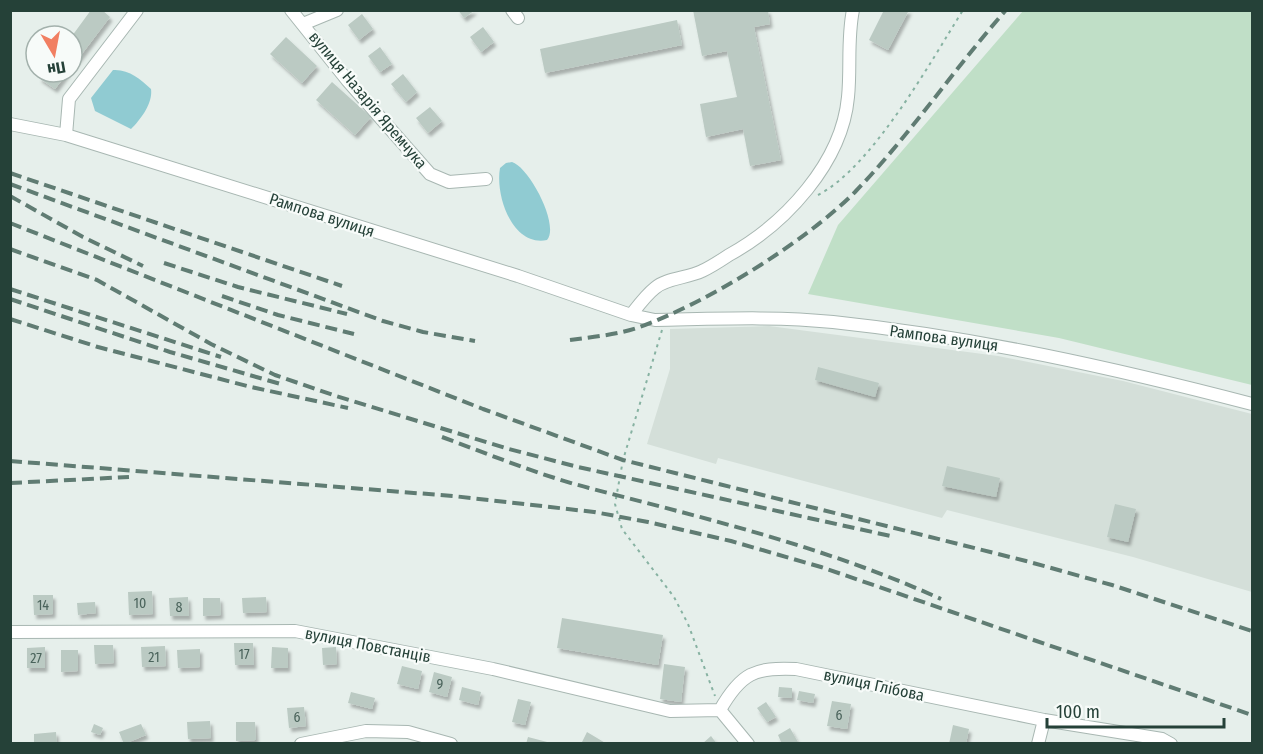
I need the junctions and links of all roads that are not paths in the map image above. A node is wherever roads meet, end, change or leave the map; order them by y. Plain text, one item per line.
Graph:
1 (291, 10) edge
2 (337, 10) edge
3 (853, 10) edge
4 (133, 12) edge
5 (303, 24) junction
6 (10, 124) edge
7 (66, 135) junction
8 (486, 179) dead end
9 (631, 315) junction
10 (1252, 404) edge
11 (10, 632) edge
12 (720, 710) junction
13 (1044, 720) junction
14 (301, 744) edge
15 (451, 744) edge
16 (748, 744) edge
17 (1038, 744) edge
18 (1171, 744) edge

1 - 5 street, вулиця Назарія Яремчука
2 - 5 street
3 - 9 street
4 - 7 street
5 - 8 street, вулиця Назарія Яремчука
6 - 7 street, Рампова вулиця
7 - 9 street, Рампова вулиця
9 - 10 street, Рампова вулиця
11 - 12 street, вулиця Повстанців
12 - 13 street, вулиця Глібова
12 - 16 street
13 - 17 street
13 - 18 street, вулиця Глібова
14 - 15 street

